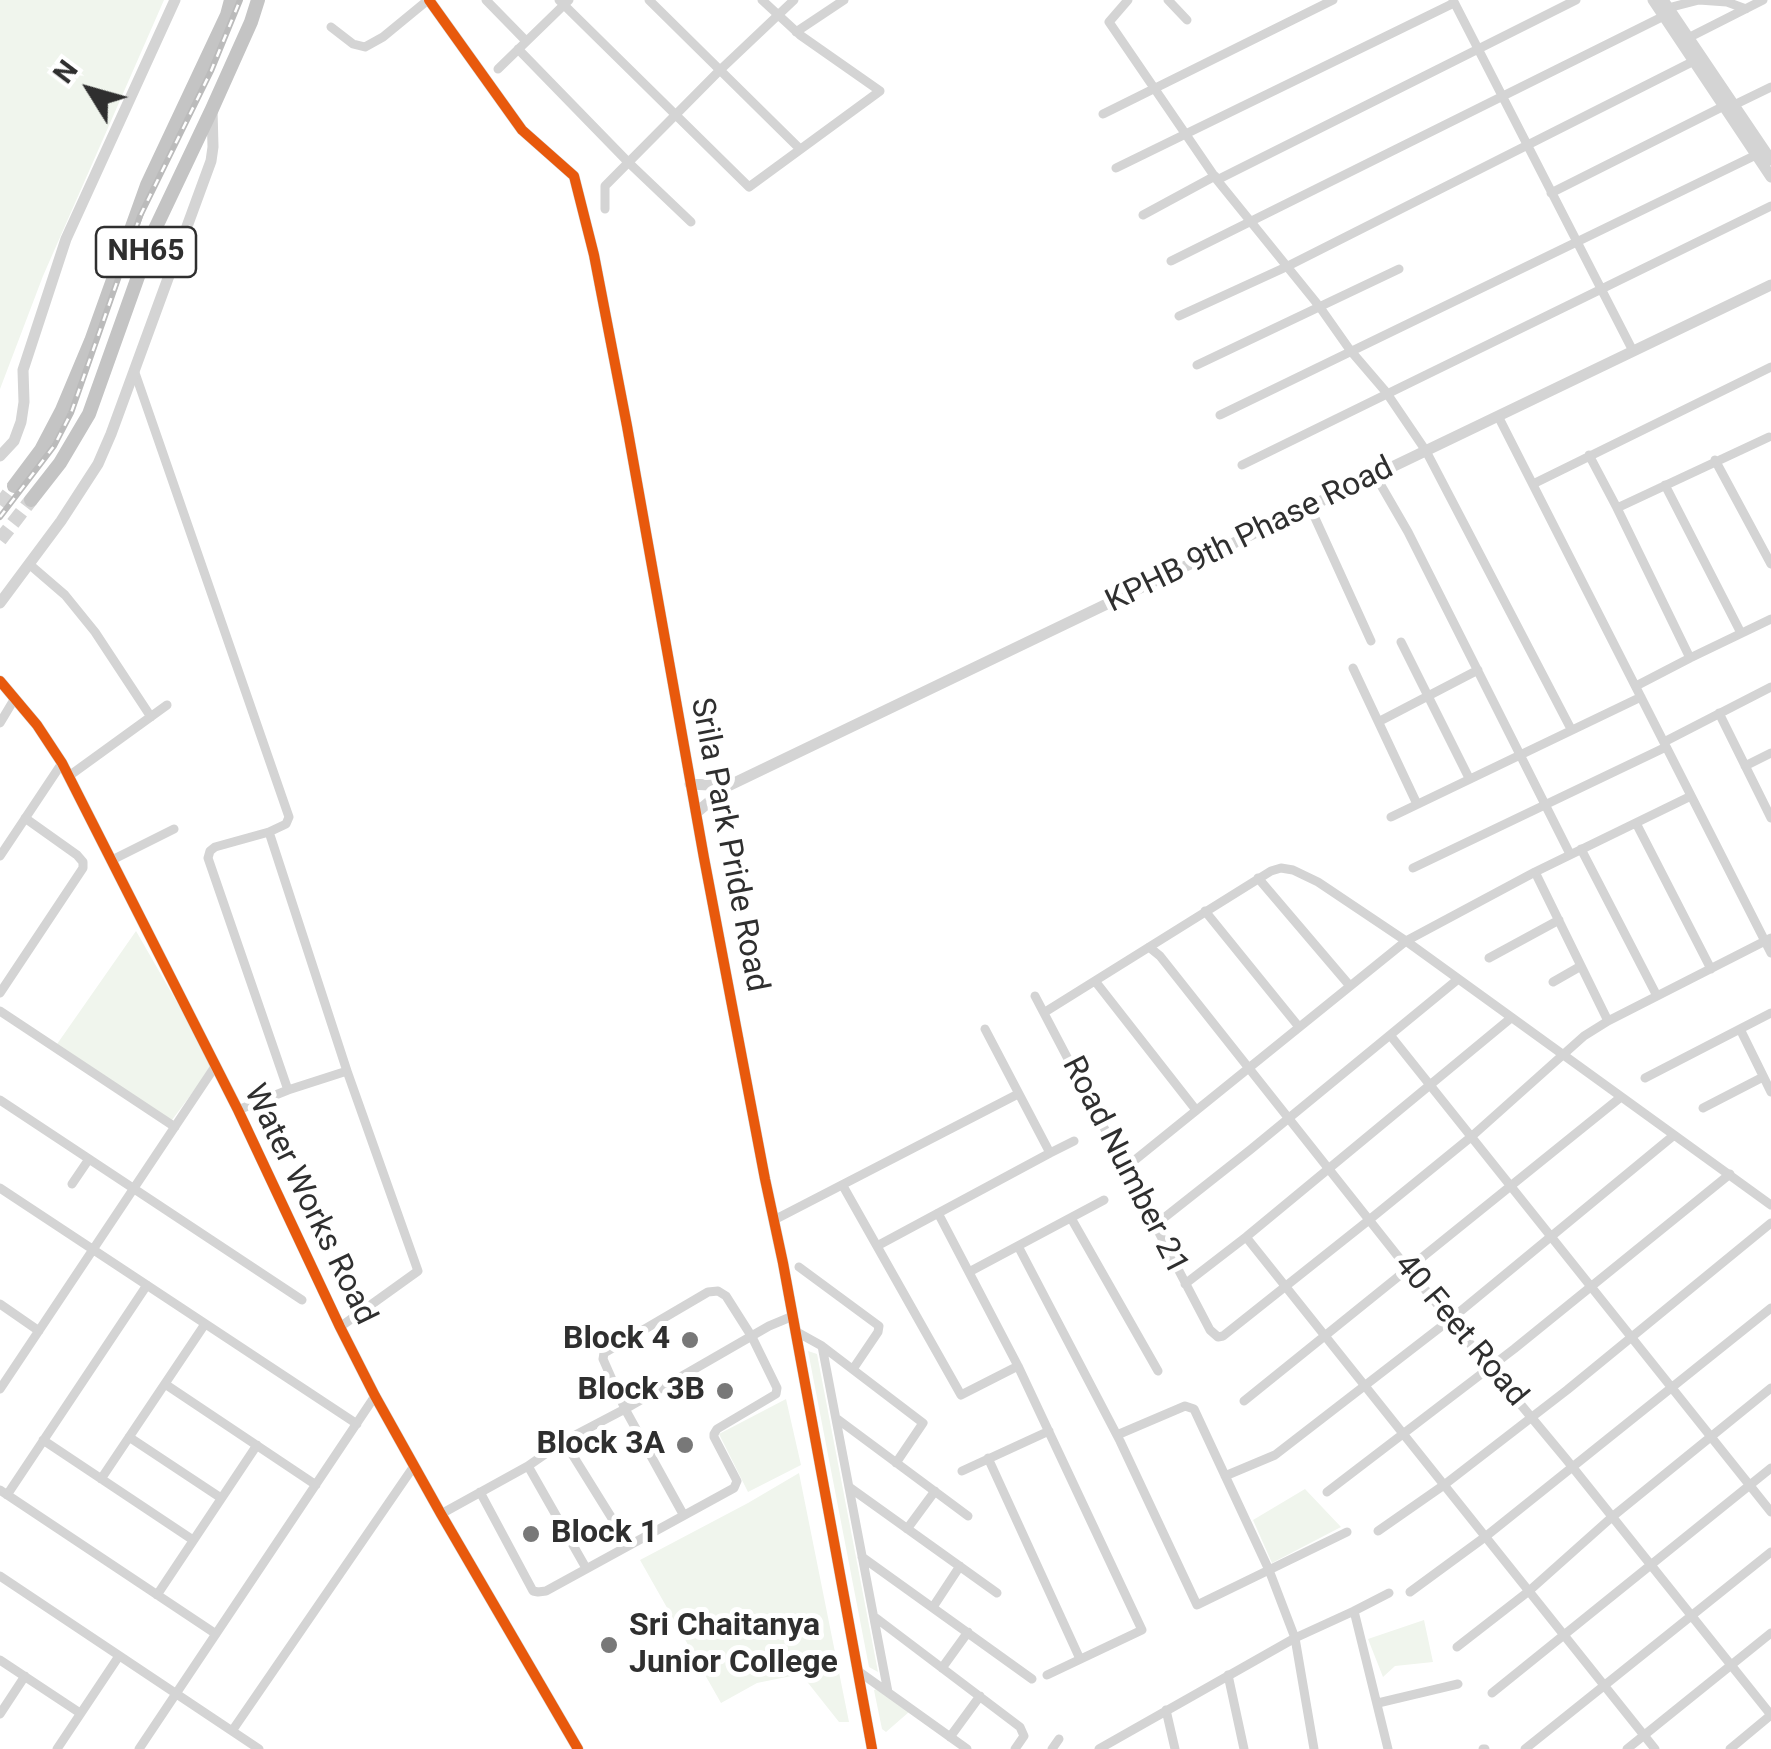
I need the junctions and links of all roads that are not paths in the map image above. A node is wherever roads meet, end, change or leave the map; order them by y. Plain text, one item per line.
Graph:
1 (175, 0) edge
2 (231, 0) edge
3 (258, 0) edge
4 (428, 0) edge
5 (486, 0) edge
6 (649, 0) edge
7 (762, 0) edge
8 (794, 0) edge
9 (844, 0) edge
10 (1128, 0) edge
11 (1168, 0) edge
12 (1333, 0) edge
13 (1576, 0) edge
14 (1653, 0) edge
15 (1763, 0) edge
16 (564, 2) edge
17 (1454, 2) edge
18 (1665, 8) edge
19 (1746, 9) junction
20 (778, 16) junction
21 (1187, 20) dead end
22 (331, 27) dead end
23 (796, 32) junction
24 (1688, 38) junction
25 (522, 45) junction
26 (1478, 51) junction
27 (1694, 61) junction
28 (498, 69) dead end
29 (720, 70) junction
30 (1771, 87) edge
31 (1154, 90) junction
32 (1502, 97) junction
33 (1729, 106) junction
34 (212, 109) junction
35 (676, 114) junction
36 (1103, 114) dead end
37 (1186, 135) junction
38 (1527, 147) junction
39 (800, 149) junction
40 (1756, 155) junction
41 (1771, 160) edge
42 (628, 162) junction
43 (1116, 168) dead end
44 (1771, 176) edge
45 (1216, 178) junction
46 (1551, 193) junction
47 (1771, 206) edge
48 (605, 209) dead end
49 (1143, 215) dead end
50 (691, 222) dead end
51 (1252, 222) junction
52 (128, 234) junction
53 (1576, 241) junction
54 (150, 242) junction
55 (1171, 261) dead end
56 (1286, 267) junction
57 (1399, 269) dead end
58 (1771, 284) edge
59 (1601, 288) junction
60 (1319, 306) junction
61 (1179, 316) dead end
62 (1350, 350) junction
63 (1633, 351) junction
64 (1198, 365) dead end
65 (1771, 367) edge
66 (134, 370) junction
67 (1386, 392) junction
68 (1220, 415) dead end
69 (1498, 416) junction
70 (1770, 439) edge
71 (1426, 451) junction
72 (0, 456) edge
73 (1589, 456) junction
74 (1716, 460) junction
75 (1242, 465) dead end
76 (1376, 475) junction
77 (1533, 484) junction
78 (1664, 485) junction
79 (14, 486) tunnel mouth
80 (31, 500) tunnel mouth
81 (1310, 507) junction
82 (1617, 508) junction
83 (30, 564) junction
84 (1771, 564) edge
85 (0, 602) edge
86 (1771, 618) edge
87 (1740, 633) junction
88 (1371, 641) dead end
89 (1401, 642) dead end
90 (1690, 658) junction
91 (1353, 668) dead end
92 (1478, 670) junction
93 (0, 681) edge
94 (1636, 686) junction
95 (1771, 687) edge
96 (1429, 695) junction
97 (1641, 697) junction
98 (15, 698) junction
99 (167, 704) dead end
100 (1719, 713) junction
101 (150, 717) junction
102 (1380, 721) junction
103 (0, 723) edge
104 (1571, 729) junction
105 (1665, 744) junction
106 (1771, 753) edge
107 (1521, 754) junction
108 (62, 763) junction
109 (1746, 766) junction
110 (68, 776) junction
111 (1469, 778) junction
112 (690, 784) junction
113 (728, 786) junction
114 (1691, 796) junction
115 (1417, 804) junction
116 (1546, 804) junction
117 (696, 813) junction
118 (1770, 815) edge
119 (1391, 817) dead end
120 (25, 818) junction
121 (1636, 822) junction
122 (174, 829) dead end
123 (268, 832) junction
124 (1581, 849) junction
125 (1570, 854) junction
126 (0, 856) edge
127 (112, 860) junction
128 (1413, 868) dead end
129 (1534, 872) junction
130 (1258, 878) junction
131 (1204, 911) junction
132 (1559, 920) junction
133 (1768, 940) edge
134 (1406, 941) junction
135 (1149, 946) junction
136 (1771, 953) edge
137 (1489, 958) dead end
138 (1582, 966) junction
139 (1711, 969) junction
140 (1458, 980) junction
141 (1095, 982) junction
142 (1553, 982) dead end
143 (1350, 986) junction
144 (0, 993) edge
145 (1035, 996) dead end
146 (1658, 996) junction
147 (0, 1011) edge
148 (1045, 1012) junction
149 (1771, 1014) edge
150 (1512, 1018) junction
151 (1608, 1021) junction
152 (1299, 1028) junction
153 (984, 1029) dead end
154 (1740, 1029) junction
155 (1390, 1036) junction
156 (1563, 1056) junction
157 (214, 1068) junction
158 (1248, 1068) junction
159 (348, 1072) junction
160 (1764, 1076) junction
161 (1645, 1078) dead end
162 (1430, 1085) junction
163 (288, 1090) junction
164 (1771, 1092) edge
165 (1018, 1094) junction
166 (1621, 1098) junction
167 (0, 1100) edge
168 (1702, 1108) dead end
169 (238, 1110) junction
170 (1196, 1110) junction
171 (1288, 1119) junction
172 (175, 1127) junction
173 (1673, 1136) junction
174 (1471, 1137) junction
175 (1074, 1142) dead end
176 (1050, 1153) junction
177 (88, 1159) junction
178 (1125, 1168) junction
179 (1328, 1169) junction
180 (1730, 1174) junction
181 (72, 1184) dead end
182 (843, 1186) junction
183 (1511, 1186) junction
184 (0, 1188) edge
185 (134, 1189) junction
186 (1104, 1200) dead end
187 (1771, 1205) edge
188 (938, 1213) junction
189 (1071, 1218) junction
190 (774, 1220) junction
191 (1368, 1220) junction
192 (1771, 1223) edge
193 (1155, 1225) junction
194 (1551, 1236) junction
195 (1246, 1237) junction
196 (876, 1246) junction
197 (1018, 1246) junction
198 (93, 1250) junction
199 (799, 1267) dead end
200 (1408, 1270) junction
201 (969, 1272) junction
202 (1185, 1284) junction
203 (147, 1286) junction
204 (1591, 1286) junction
205 (1285, 1287) junction
206 (302, 1300) dead end
207 (0, 1304) edge
208 (1771, 1308) edge
209 (793, 1316) junction
210 (1450, 1319) junction
211 (205, 1324) junction
212 (340, 1327) junction
213 (39, 1331) junction
214 (794, 1331) junction
215 (1632, 1336) junction
216 (752, 1337) junction
217 (1326, 1337) junction
218 (822, 1346) junction
219 (1018, 1366) junction
220 (1490, 1368) junction
221 (853, 1369) junction
222 (1158, 1371) dead end
223 (165, 1384) junction
224 (1364, 1386) junction
225 (1670, 1388) junction
226 (1771, 1388) edge
227 (0, 1389) edge
228 (376, 1396) junction
229 (1244, 1401) dead end
230 (625, 1409) junction
231 (1531, 1417) junction
232 (836, 1418) junction
233 (357, 1424) junction
234 (1049, 1431) junction
235 (1403, 1434) junction
236 (1117, 1435) junction
237 (129, 1437) junction
238 (1710, 1438) junction
239 (44, 1440) junction
240 (564, 1441) junction
241 (257, 1445) junction
242 (988, 1458) junction
243 (896, 1463) junction
244 (414, 1466) junction
245 (528, 1466) junction
246 (1572, 1467) junction
247 (1771, 1468) edge
248 (962, 1471) dead end
249 (1225, 1476) junction
250 (102, 1479) junction
251 (316, 1485) junction
252 (1444, 1485) junction
253 (1750, 1485) junction
254 (849, 1486) junction
255 (935, 1491) junction
256 (480, 1492) junction
257 (1327, 1492) dead end
258 (4, 1493) edge
259 (221, 1498) junction
260 (1771, 1512) edge
261 (440, 1514) junction
262 (683, 1514) junction
263 (968, 1516) dead end
264 (1612, 1517) junction
265 (907, 1528) junction
266 (1378, 1531) dead end
267 (1347, 1532) dead end
268 (1485, 1537) junction
269 (193, 1540) junction
270 (628, 1544) junction
271 (1771, 1552) edge
272 (862, 1556) junction
273 (1650, 1565) junction
274 (960, 1566) junction
275 (586, 1568) junction
276 (1269, 1570) junction
277 (0, 1576) edge
278 (1528, 1591) junction
279 (1410, 1592) dead end
280 (997, 1593) dead end
281 (1389, 1593) dead end
282 (157, 1595) junction
283 (933, 1606) junction
284 (1354, 1611) junction
285 (1691, 1616) junction
286 (876, 1618) junction
287 (968, 1632) junction
288 (1771, 1633) edge
289 (216, 1634) junction
290 (1564, 1635) junction
291 (1294, 1638) junction
292 (1457, 1647) dead end
293 (119, 1656) junction
294 (1080, 1659) junction
295 (0, 1660) edge
296 (1731, 1665) junction
297 (942, 1668) junction
298 (858, 1671) junction
299 (1047, 1675) dead end
300 (1228, 1675) junction
301 (25, 1676) junction
302 (1032, 1679) dead end
303 (1458, 1684) dead end
304 (1604, 1686) junction
305 (888, 1692) junction
306 (1492, 1693) dead end
307 (176, 1694) junction
308 (980, 1696) junction
309 (1378, 1704) junction
310 (1166, 1710) junction
311 (0, 1714) edge
312 (80, 1714) junction
313 (1771, 1715) edge
314 (232, 1731) junction
315 (1644, 1735) junction
316 (950, 1737) junction
317 (1058, 1739) dead end
318 (57, 1749) edge
319 (140, 1749) edge
320 (259, 1749) edge
321 (578, 1749) edge
322 (872, 1749) edge
323 (966, 1749) edge
324 (1015, 1749) edge
325 (1052, 1749) edge
326 (1099, 1749) edge
327 (1175, 1749) edge
328 (1244, 1749) edge
329 (1314, 1749) edge
330 (1388, 1749) edge
331 (1525, 1749) edge
332 (1626, 1749) edge
333 (1655, 1749) edge
334 (1730, 1749) edge

1 - 72 street
2 - 52 highway, NH65
3 - 34 highway, NH65
4 - 22 street
4 - 112 street, Srila Park Pride Road
5 - 25 street
6 - 29 street
7 - 20 street
8 - 20 street
9 - 23 street
10 - 31 street
11 - 21 street
12 - 31 street
13 - 26 street
14 - 18 street
15 - 19 street
16 - 25 street
16 - 35 street
17 - 26 street
17 - 37 street
18 - 19 street
18 - 24 street
18 - 27 street
18 - 32 street
19 - 24 street
20 - 23 street
20 - 29 street
23 - 39 street
24 - 33 street
25 - 28 street
25 - 42 street
26 - 32 street
26 - 45 street
27 - 33 street
27 - 38 street
29 - 35 street
29 - 39 street
30 - 33 street
31 - 36 street
31 - 37 street
32 - 38 street
32 - 51 street
33 - 40 street
33 - 41 street
33 - 46 street
34 - 54 highway, NH65
34 - 66 street
35 - 39 street
35 - 42 street
37 - 43 street
37 - 45 street
38 - 46 street
38 - 56 street
40 - 44 street
40 - 53 street
42 - 48 street
42 - 50 street
45 - 49 street
45 - 51 street
46 - 53 street
47 - 59 street
51 - 55 street
51 - 56 street
52 - 54 highway
52 - 79 highway, NH65
53 - 59 street
53 - 62 street
54 - 80 highway, NH65
56 - 60 street
56 - 61 street
57 - 60 street
58 - 63 street, KPHB 9th Phase Road
59 - 63 street
59 - 67 street
60 - 62 street
60 - 64 street
62 - 67 street
62 - 68 street
63 - 69 street, KPHB 9th Phase Road
65 - 73 street
66 - 83 street
66 - 123 street
67 - 71 street
67 - 75 street
69 - 71 street, KPHB 9th Phase Road
69 - 77 street
70 - 74 street
71 - 76 street, KPHB 9th Phase Road
71 - 104 street
73 - 77 street
73 - 82 street
74 - 78 street
74 - 84 street
76 - 81 street, KPHB 9th Phase Road
76 - 92 street
77 - 94 street
78 - 82 street
78 - 87 street
81 - 88 street
81 - 113 street, KPHB 9th Phase Road
82 - 90 street
83 - 85 street
83 - 101 street
86 - 87 street
87 - 90 street
89 - 96 street
90 - 94 street
91 - 102 street
92 - 96 street
92 - 107 street
93 - 98 street, Water Works Road
94 - 97 street
95 - 100 street
96 - 102 street
96 - 111 street
97 - 104 street
97 - 105 street
98 - 103 street
98 - 108 street, Water Works Road
99 - 101 street
100 - 105 street
100 - 109 street
101 - 110 street
102 - 115 street
104 - 107 street
105 - 114 street
105 - 116 street
106 - 109 street
107 - 111 street
107 - 116 street
108 - 110 street, Water Works Road
108 - 120 street
109 - 118 street
110 - 127 street, Water Works Road
111 - 115 street
112 - 113 street, KPHB 9th Phase Road
112 - 117 street, Srila Park Pride Road
113 - 117 street, KPHB 9th Phase Road
114 - 121 street
114 - 133 street
115 - 119 street
116 - 125 street
116 - 128 street
117 - 190 street, Srila Park Pride Road
120 - 126 street
120 - 144 street
121 - 124 street
121 - 139 street
122 - 127 street
123 - 159 street
123 - 163 street
124 - 125 street
124 - 146 street
125 - 129 street
127 - 157 street, Water Works Road
129 - 132 street
129 - 134 street
130 - 131 street
130 - 134 street
130 - 143 street
131 - 135 street
131 - 152 street
132 - 137 street
132 - 138 street
133 - 136 street
133 - 139 street
134 - 140 street
134 - 143 street
135 - 141 street
135 - 158 street, 40 Feet Road
138 - 142 street
138 - 151 street
139 - 146 street
140 - 150 street
140 - 155 street
141 - 148 street
141 - 170 street
143 - 152 street
145 - 148 street, Road Number 21
146 - 151 street
147 - 172 street
148 - 178 street, Road Number 21
149 - 154 street
150 - 156 street
150 - 162 street
151 - 156 street
152 - 158 street
153 - 165 street
154 - 160 street
154 - 161 street
155 - 162 street
155 - 171 street
156 - 166 street
156 - 174 street
157 - 169 street, Water Works Road
157 - 172 street
158 - 170 street
158 - 171 street, 40 Feet Road
159 - 163 street
159 - 212 street
160 - 164 street
160 - 168 street
162 - 174 street
162 - 179 street
163 - 169 street
165 - 176 street
165 - 182 street
166 - 173 street
166 - 183 street
167 - 177 street
169 - 212 street, Water Works Road
170 - 178 street
171 - 179 street, 40 Feet Road
171 - 193 street
172 - 185 street
173 - 180 street
173 - 194 street
174 - 183 street
174 - 191 street
175 - 176 street
176 - 188 street
177 - 181 street
177 - 185 street
178 - 193 street, Road Number 21
179 - 191 street, 40 Feet Road
179 - 195 street
180 - 187 street
180 - 204 street
182 - 190 street
182 - 196 street
183 - 194 street
183 - 200 street
184 - 198 street
185 - 198 street
185 - 206 street
186 - 189 street
188 - 196 street
188 - 201 street
189 - 197 street
189 - 222 street
190 - 209 street, Srila Park Pride Road
191 - 200 street, 40 Feet Road
191 - 205 street
192 - 215 street
193 - 202 street, Road Number 21
194 - 204 street
194 - 210 street
195 - 202 street
195 - 205 street
196 - 219 street
197 - 201 street
197 - 236 street
198 - 203 street
198 - 213 street
199 - 221 street
200 - 210 street, 40 Feet Road
200 - 217 street
201 - 219 street
202 - 205 street, Road Number 21
203 - 211 street
203 - 239 street
204 - 215 street
204 - 220 street
205 - 217 street
207 - 213 street
208 - 225 street
209 - 214 street, Srila Park Pride Road
209 - 216 street
210 - 220 street, 40 Feet Road
210 - 224 street
211 - 223 street
211 - 233 street
212 - 228 street, Water Works Road
213 - 227 street
214 - 218 street
214 - 298 street, Srila Park Pride Road
215 - 225 street
215 - 231 street
216 - 230 street
216 - 230 street
216 - 262 street
217 - 224 street
217 - 229 street
218 - 221 street
218 - 232 street
219 - 234 street
220 - 231 street, 40 Feet Road
220 - 235 street
221 - 243 street
223 - 237 street
223 - 241 street
224 - 235 street
224 - 249 street
225 - 238 street
225 - 246 street
226 - 238 street
228 - 233 street
228 - 244 street, Water Works Road
230 - 240 street
230 - 262 street
231 - 246 street, 40 Feet Road
231 - 252 street
232 - 243 street
232 - 254 street
233 - 251 street
234 - 242 street
234 - 294 street
235 - 252 street
235 - 257 street
236 - 249 street
236 - 276 street
237 - 250 street
237 - 259 street
238 - 253 street
238 - 264 street
239 - 250 street
239 - 258 street
240 - 245 street
240 - 270 street
241 - 251 street
241 - 259 street
242 - 248 street
242 - 294 street
243 - 255 street
244 - 261 street, Water Works Road
244 - 314 street
245 - 256 street
245 - 275 street
246 - 264 street, 40 Feet Road
246 - 268 street
247 - 253 street
249 - 276 street
250 - 269 street
251 - 289 street
252 - 266 street
252 - 268 street
253 - 260 street
253 - 273 street
254 - 265 street
254 - 272 street
255 - 263 street
255 - 265 street
256 - 261 street
256 - 275 street
258 - 282 street
259 - 269 street
261 - 321 street, Water Works Road
262 - 270 street
264 - 273 street, 40 Feet Road
264 - 278 street
265 - 274 street
267 - 276 street
268 - 278 street
268 - 279 street
269 - 282 street
270 - 275 street
271 - 285 street
272 - 283 street
272 - 286 street
273 - 285 street, 40 Feet Road
273 - 290 street
274 - 280 street
274 - 283 street
276 - 291 street
277 - 293 street
278 - 290 street
278 - 292 street
281 - 284 street
282 - 289 street
283 - 287 street
284 - 291 street
284 - 309 street
285 - 296 street, 40 Feet Road
285 - 304 street
286 - 297 street
286 - 305 street
287 - 297 street
287 - 302 street
288 - 296 street
289 - 307 street
290 - 304 street
290 - 306 street
291 - 300 street
291 - 329 street
293 - 307 street
293 - 312 street
294 - 299 street
295 - 301 street
296 - 313 street, 40 Feet Road
296 - 315 street
297 - 308 street
298 - 305 street
298 - 322 street, Srila Park Pride Road
300 - 310 street
300 - 328 street
301 - 311 street
301 - 312 street
303 - 309 street
304 - 315 street
304 - 331 street
305 - 316 street
307 - 314 street
307 - 319 street
308 - 316 street
308 - 324 street
309 - 330 street
310 - 326 street
310 - 327 street
312 - 318 street
313 - 334 street
314 - 320 street
315 - 332 street
315 - 333 street
316 - 323 street
317 - 325 street

